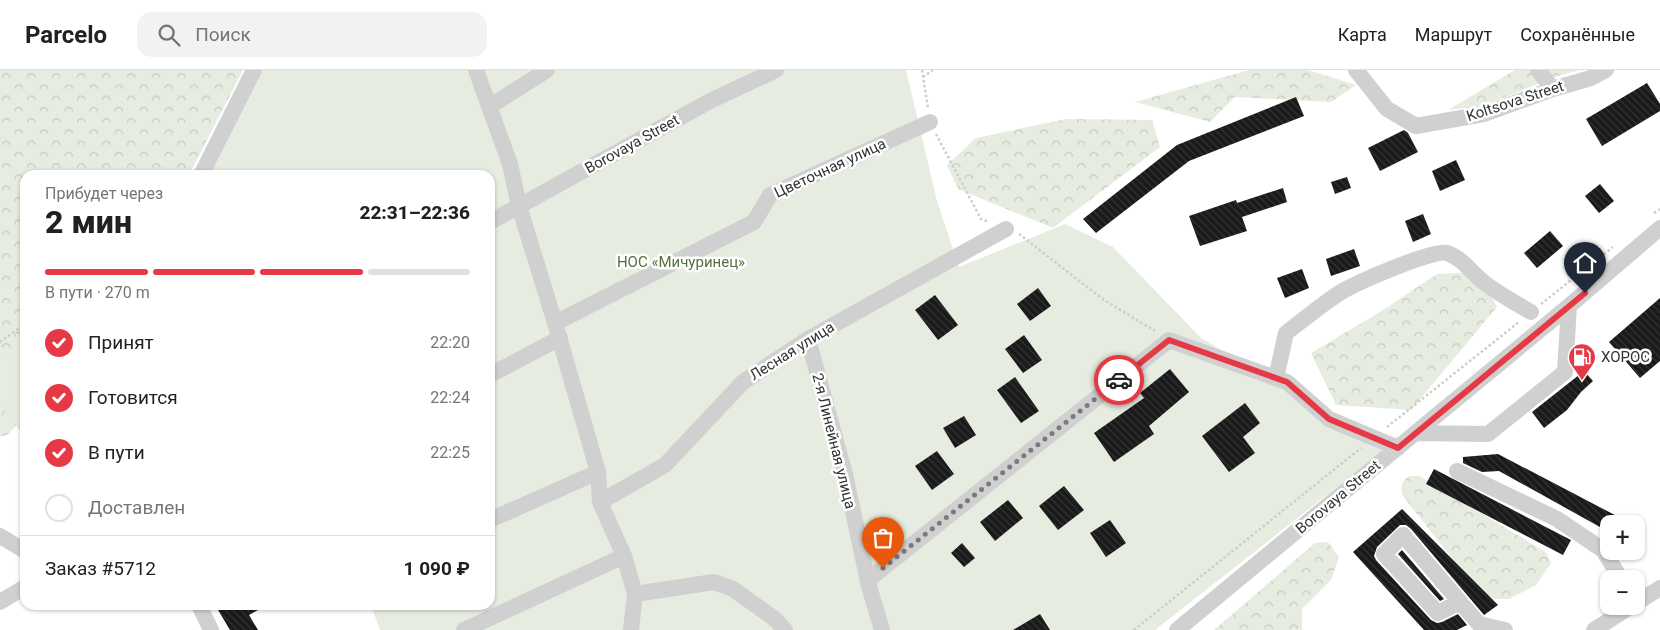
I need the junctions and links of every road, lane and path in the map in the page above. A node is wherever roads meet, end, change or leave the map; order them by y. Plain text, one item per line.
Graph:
1 (254, 70) edge
2 (476, 70) edge
3 (547, 70) edge
4 (776, 70) edge
5 (922, 70) edge
6 (933, 70) edge
7 (1356, 70) edge
8 (1538, 70) edge
9 (1606, 70) edge
10 (923, 77) junction
11 (1553, 88) junction
12 (489, 107) junction
13 (930, 122) junction
14 (204, 170) edge
15 (519, 206) junction
16 (1660, 209) edge
17 (495, 219) edge
18 (1656, 221) edge
19 (1006, 229) junction
20 (1614, 245) dead end
21 (1570, 306) junction
22 (1531, 312) junction
23 (20, 328) edge
24 (557, 330) junction
25 (808, 339) junction
26 (1169, 340) junction
27 (0, 342) edge
28 (495, 372) edge
29 (1276, 378) junction
30 (1416, 432) junction
31 (1374, 438) junction
32 (1398, 448) junction
33 (598, 472) junction
34 (1457, 472) dead end
35 (600, 502) junction
36 (495, 518) edge
37 (0, 536) edge
38 (20, 548) edge
39 (624, 556) junction
40 (1615, 570) edge
41 (868, 580) junction
42 (1660, 588) edge
43 (20, 590) edge
44 (635, 594) junction
45 (1645, 597) edge
46 (0, 602) edge
47 (1460, 602) junction
48 (201, 610) edge
49 (1617, 615) edge
50 (210, 630) edge
51 (464, 630) edge
52 (631, 630) edge
53 (784, 630) edge
54 (882, 630) edge
55 (1134, 630) edge
56 (1177, 630) edge
57 (1505, 630) edge
58 (1594, 630) edge

1 - 14 street
2 - 12 street
3 - 12 street
4 - 15 street, Borovaya Street
5 - 10 path
6 - 10 path
7 - 11 street, Koltsova Street
8 - 11 street
9 - 11 street, Koltsova Street
10 - 13 path
12 - 15 street
13 - 19 path
13 - 24 street, Цветочная улица
15 - 17 street, Borovaya Street
15 - 24 street
16 - 18 path
18 - 21 street, Borovaya Street
19 - 25 street, Лесная улица
19 - 26 path
20 - 22 path
21 - 30 street, Borovaya Street
21 - 30 street
22 - 29 street
22 - 31 path
23 - 27 path
24 - 28 street, Цветочная улица
24 - 33 street
25 - 35 street, Лесная улица
25 - 41 street, 2-я Линейная улица
26 - 29 street
26 - 41 street
29 - 31 street
30 - 32 street, Borovaya Street
31 - 32 street
31 - 55 path
32 - 56 street, Borovaya Street
33 - 35 street
33 - 36 street
34 - 40 street
35 - 39 street
37 - 38 street
39 - 44 street
39 - 51 street
41 - 54 street, 2-я Линейная улица
42 - 45 street
43 - 46 street
44 - 52 street
44 - 53 street
47 - 47 street
47 - 57 street
48 - 50 street
49 - 58 street

